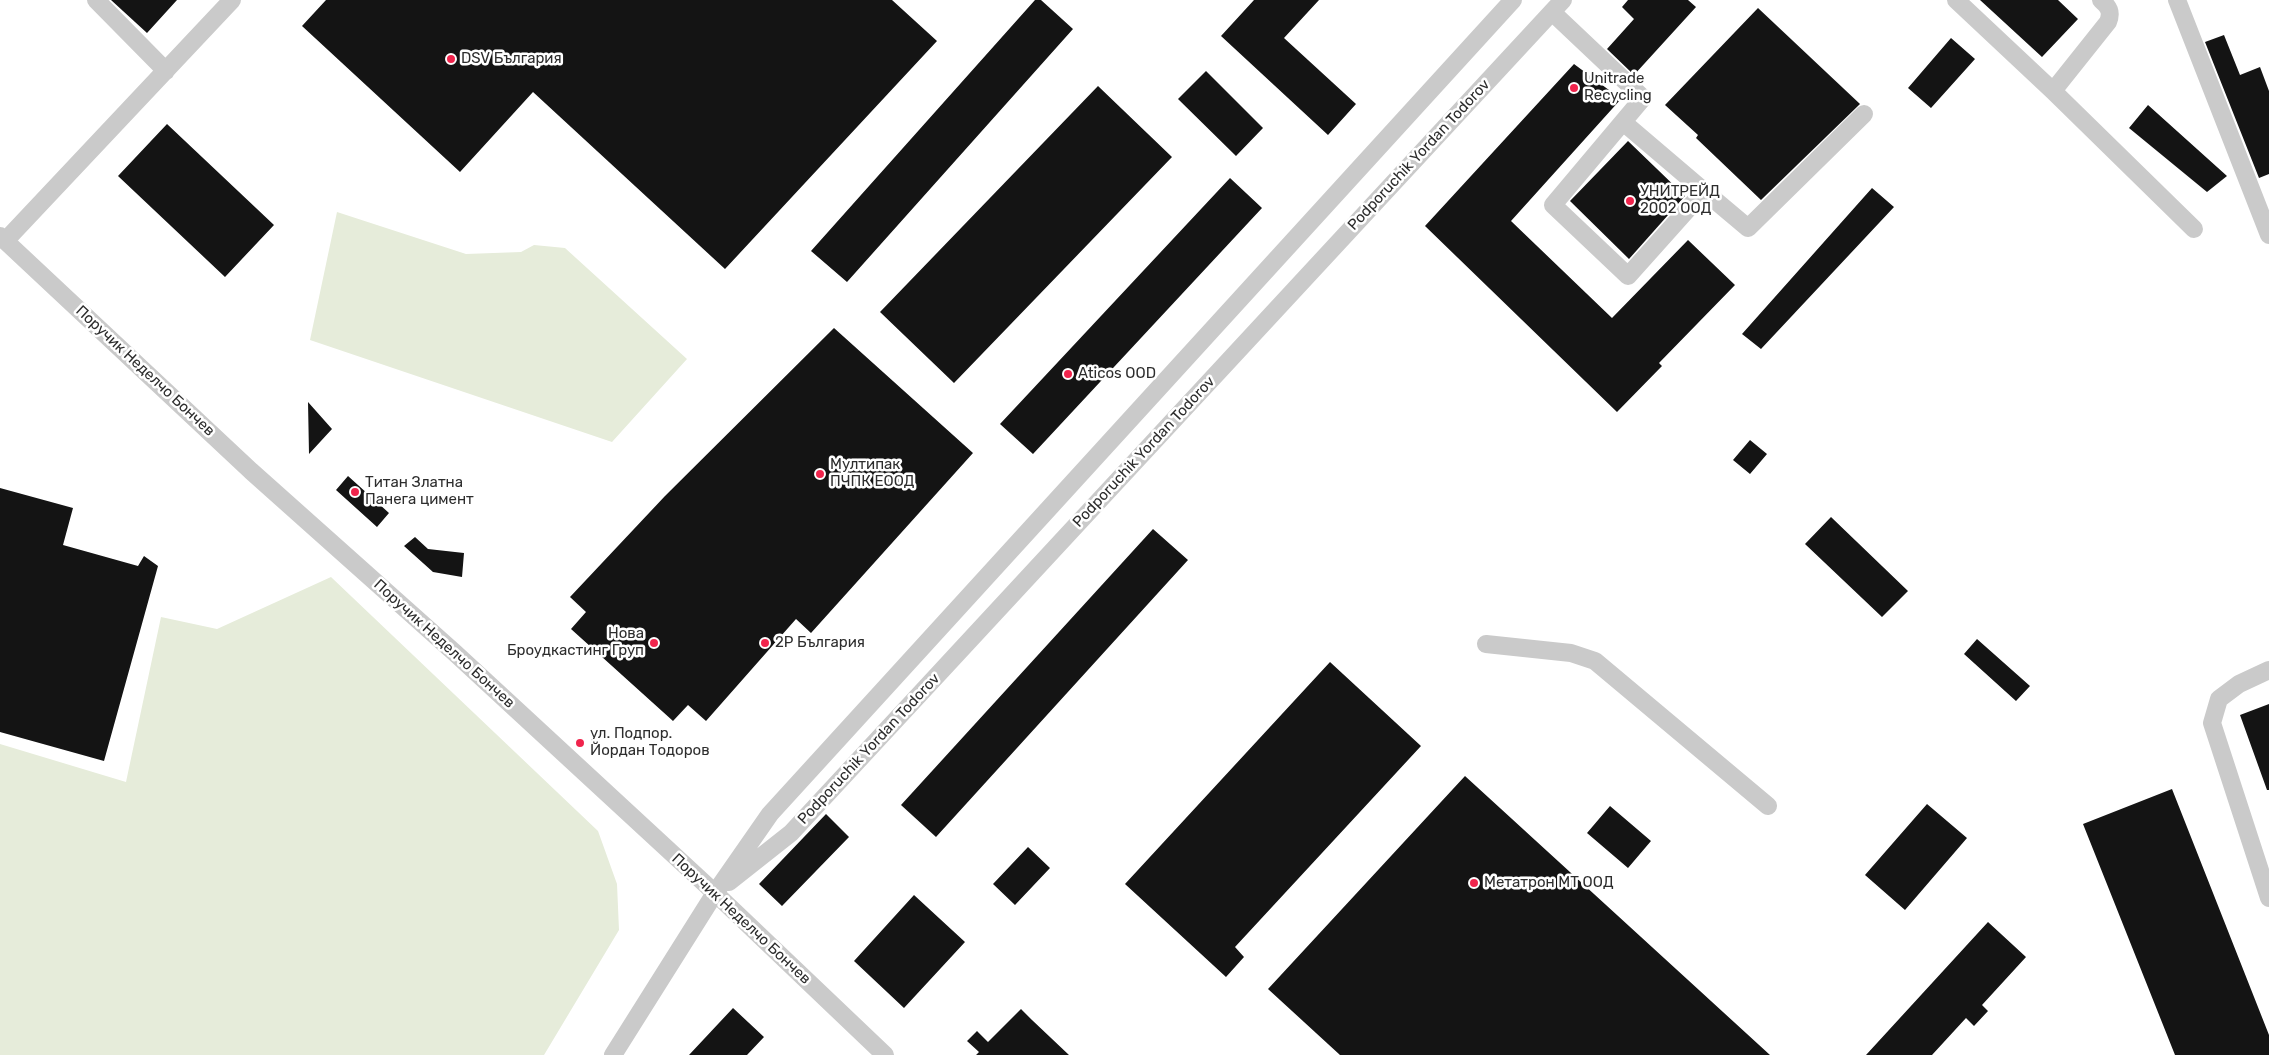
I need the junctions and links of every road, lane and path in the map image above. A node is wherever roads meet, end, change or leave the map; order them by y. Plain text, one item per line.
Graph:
1 (96, 0) edge
2 (232, 0) edge
3 (1513, 0) edge
4 (1956, 0) edge
5 (2102, 0) edge
6 (2177, 0) edge
7 (1557, 6) edge
8 (166, 71) junction
9 (2053, 91) junction
10 (1864, 114) dead end
11 (1623, 122) junction
12 (1704, 191) junction
13 (2194, 229) dead end
14 (2269, 235) edge
15 (3, 238) edge
16 (1486, 644) dead end
17 (2269, 670) edge
18 (1768, 806) dead end
19 (715, 893) junction
20 (2269, 898) edge
21 (613, 1055) edge
22 (885, 1055) edge

1 - 8 street
2 - 8 street
3 - 19 street, Podporuchik Yordan Todorov
4 - 9 street
5 - 9 street
6 - 14 street
7 - 11 street
7 - 19 street, Podporuchik Yordan Todorov
8 - 15 street
9 - 13 street
10 - 12 street
11 - 12 street
11 - 12 street
15 - 19 street, Поручик Неделчо Бончев
16 - 18 street
17 - 20 street
19 - 21 street, Podporuchik Yordan Todorov
19 - 22 street, Поручик Неделчо Бончев

